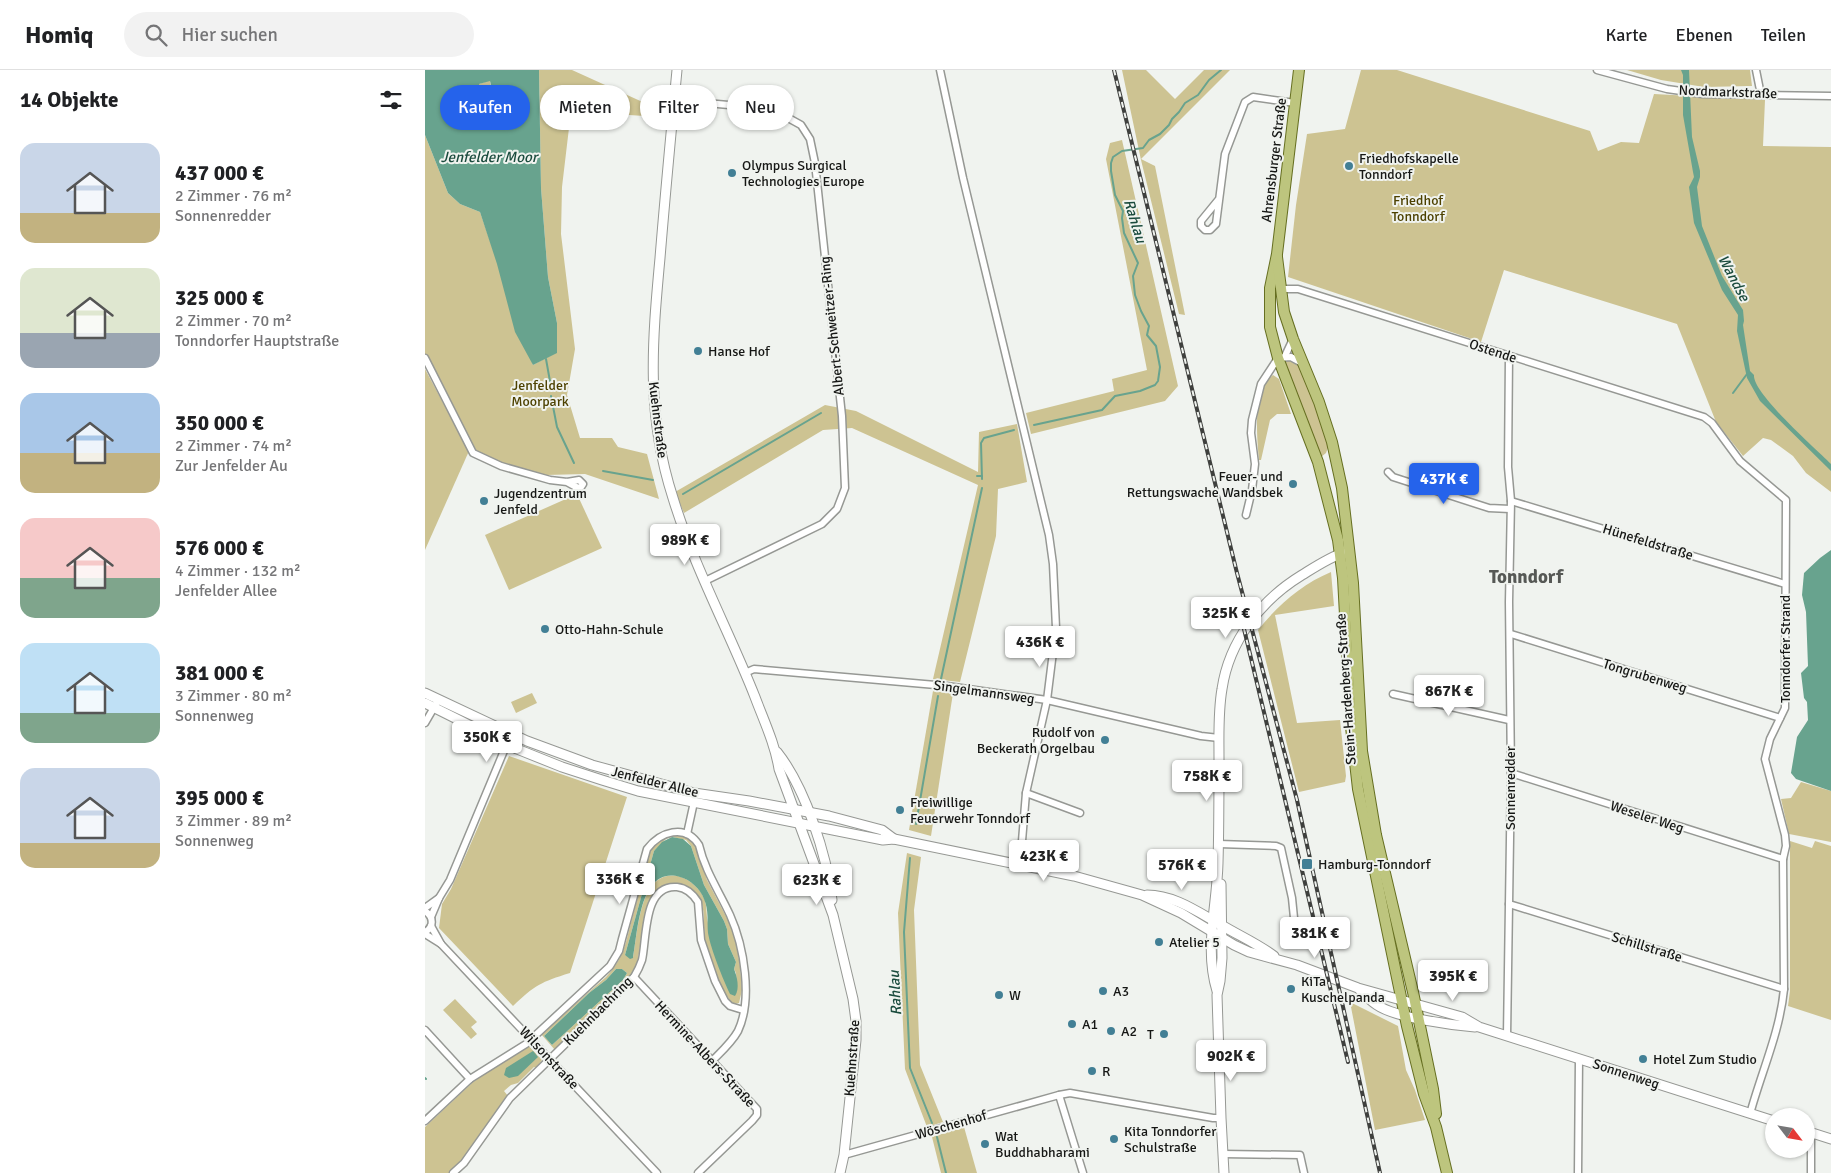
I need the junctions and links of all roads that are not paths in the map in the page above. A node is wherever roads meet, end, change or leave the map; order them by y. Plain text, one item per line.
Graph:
1 (677, 70) edge
2 (940, 70) edge
3 (1299, 70) edge
4 (1597, 70) edge
5 (1756, 70) edge
6 (676, 85) edge
7 (1761, 95) junction
8 (1831, 96) edge
9 (1295, 103) junction
10 (717, 104) edge
11 (671, 130) edge
12 (1219, 199) junction
13 (1277, 254) junction
14 (1281, 289) junction
15 (1293, 339) junction
16 (1509, 356) junction
17 (1282, 357) junction
18 (425, 358) edge
19 (1305, 365) junction
20 (1704, 417) joint
21 (1388, 472) dead end
22 (567, 482) dead end
23 (1511, 501) junction
24 (1510, 509) junction
25 (1246, 515) dead end
26 (1345, 552) junction
27 (705, 581) junction
28 (1785, 584) junction
29 (1511, 634) junction
30 (745, 672) junction
31 (425, 693) edge
32 (1393, 694) dead end
33 (439, 699) junction
34 (1047, 700) junction
35 (425, 703) edge
36 (434, 708) junction
37 (1780, 718) junction
38 (1509, 720) junction
39 (425, 722) edge
40 (511, 734) junction
41 (1219, 738) junction
42 (507, 744) junction
43 (776, 750) junction
44 (1511, 774) junction
45 (1026, 793) junction
46 (700, 794) junction
47 (694, 802) junction
48 (794, 809) junction
49 (809, 812) junction
50 (1080, 813) dead end
51 (799, 822) junction
52 (813, 826) junction
53 (687, 834) junction
54 (894, 839) junction
55 (1219, 844) junction
56 (1783, 859) junction
57 (1020, 865) junction
58 (1218, 866) junction
59 (1142, 895) junction
60 (439, 898) junction
61 (1509, 904) junction
62 (425, 910) edge
63 (833, 915) junction
64 (431, 917) junction
65 (1212, 920) junction
66 (1221, 925) junction
67 (431, 926) junction
68 (1211, 930) junction
69 (425, 933) edge
70 (1222, 937) junction
71 (1296, 938) dead end
72 (441, 944) junction
73 (1276, 958) junction
74 (634, 977) junction
75 (1358, 988) junction
76 (1784, 989) junction
77 (1217, 991) junction
78 (1402, 1000) junction
79 (1415, 1004) junction
80 (743, 1010) junction
81 (1405, 1016) junction
82 (1418, 1018) junction
83 (1479, 1027) junction
84 (425, 1030) edge
85 (1507, 1036) junction
86 (531, 1039) junction
87 (549, 1059) junction
88 (1579, 1059) junction
89 (713, 1060) junction
90 (470, 1079) junction
91 (1059, 1095) junction
92 (1750, 1114) junction
93 (1221, 1118) junction
94 (1765, 1118) edge
95 (425, 1121) edge
96 (1436, 1127) junction
97 (1815, 1134) edge
98 (1831, 1139) edge
99 (1223, 1154) junction
100 (844, 1155) junction
101 (1810, 1158) edge
102 (453, 1173) edge
103 (657, 1173) edge
104 (698, 1173) edge
105 (840, 1173) edge
106 (1083, 1173) edge
107 (1224, 1173) edge
108 (1305, 1173) edge
109 (1447, 1173) edge
110 (1578, 1173) edge
111 (1811, 1173) edge

1 - 6 main road, Kuehnstraße
2 - 34 street
3 - 9 main road, Ahrensburger Straße
4 - 7 street, Nordmarkstraße
5 - 7 street
7 - 8 street, Nordmarkstraße
9 - 12 street
9 - 13 main road, Ahrensburger Straße
10 - 27 street, Albert-Schweitzer-Ring
11 - 27 main road, Kuehnstraße
12 - 12 street
13 - 14 main road, Stein-Hardenberg-Straße
13 - 17 main road, Stein-Hardenberg-Straße
14 - 15 main road, Stein-Hardenberg-Straße
14 - 16 street, Ostende
15 - 17 street
15 - 19 main road, Stein-Hardenberg-Straße
16 - 20 street, Ostende
16 - 23 street, Sonnenredder
17 - 19 street
17 - 25 street
17 - 26 main road, Stein-Hardenberg-Straße
18 - 22 street
19 - 26 main road, Stein-Hardenberg-Straße
20 - 28 street, Tonndorfer Strand
21 - 24 street
23 - 24 street, Sonnenredder
23 - 28 street, Hünefeldstraße
24 - 29 street, Sonnenredder
26 - 41 main road
26 - 78 main road, Stein-Hardenberg-Straße
26 - 79 main road, Stein-Hardenberg-Straße
27 - 30 main road, Kuehnstraße
28 - 37 street, Tonndorfer Strand
29 - 37 street, Tongrubenweg
29 - 38 street, Sonnenredder
30 - 34 street, Singelmannsweg
30 - 43 main road, Kuehnstraße
31 - 33 main road, Jenfelder Allee
32 - 38 street
33 - 36 street
33 - 40 main road, Jenfelder Allee
34 - 41 street, Singelmannsweg
34 - 45 street
35 - 36 main road, Jenfelder Allee
36 - 39 street
36 - 42 main road, Jenfelder Allee
37 - 56 street, Tonndorfer Strand
38 - 44 street, Sonnenredder
40 - 42 street
40 - 46 main road, Jenfelder Allee
41 - 55 main road
42 - 47 main road, Jenfelder Allee
42 - 60 street
43 - 48 main road, Kuehnstraße
43 - 49 main road, Kuehnstraße
44 - 56 street, Weseler Weg
44 - 61 street, Sonnenredder
45 - 50 street
45 - 57 street
46 - 47 main road
46 - 48 main road, Jenfelder Allee
47 - 51 main road, Jenfelder Allee
47 - 53 street
48 - 49 main road, Jenfelder Allee
48 - 51 main road, Kuehnstraße
49 - 52 main road, Kuehnstraße
49 - 54 main road, Jenfelder Allee
51 - 52 main road, Jenfelder Allee
51 - 63 main road, Kuehnstraße
52 - 54 main road, Jenfelder Allee
52 - 63 main road, Kuehnstraße
53 - 80 street
53 - 86 street, Kuehnbachring
54 - 57 main road, Jenfelder Allee
55 - 58 main road
55 - 71 street
56 - 76 street, Tonndorfer Strand
57 - 59 main road, Jenfelder Allee
58 - 65 main road
58 - 66 main road
59 - 65 main road, Jenfelder Allee
59 - 68 main road, Jenfelder Allee
60 - 62 street
60 - 64 street
61 - 76 street, Schillstraße
61 - 85 street, Sonnenredder
62 - 64 street
63 - 100 main road, Kuehnstraße
64 - 67 street
65 - 66 main road, Jenfelder Allee
65 - 68 main road
66 - 70 main road
66 - 73 main road, Sonnenweg
67 - 69 street
67 - 72 street, Wilsonstraße
68 - 70 main road, Sonnenweg
68 - 77 main road
69 - 72 street, Wilsonstraße
70 - 73 main road, Sonnenweg
70 - 77 main road
72 - 86 street, Wilsonstraße
73 - 75 main road, Sonnenweg
74 - 80 street, Kuehnbachring
74 - 87 street, Kuehnbachring
74 - 89 street, Hermine-Albers-Straße
75 - 78 main road, Sonnenweg
75 - 81 main road, Sonnenweg
76 - 92 street, Tonndorfer Strand
77 - 93 main road
78 - 79 main road, Sonnenweg
78 - 81 main road, Stein-Hardenberg-Straße
79 - 82 main road, Stein-Hardenberg-Straße
79 - 83 main road, Sonnenweg
80 - 89 street
81 - 82 main road, Sonnenweg
81 - 96 main road, Stein-Hardenberg-Straße
82 - 83 main road, Sonnenweg
82 - 96 main road, Stein-Hardenberg-Straße
83 - 85 main road, Sonnenweg
84 - 90 street
85 - 88 main road, Sonnenweg
86 - 87 street, Wilsonstraße
86 - 90 street, Kuehnbachring
87 - 102 street, Kuehnbachring
87 - 103 street, Wilsonstraße
88 - 92 main road, Sonnenweg
88 - 110 street
89 - 104 street, Hermine-Albers-Straße
90 - 95 street, Kuehnbachring
91 - 93 street, Wöschenhof
91 - 100 street, Wöschenhof
91 - 106 street
92 - 94 main road, Sonnenweg
93 - 99 main road
96 - 109 main road, Stein-Hardenberg-Straße
97 - 98 main road
99 - 107 main road
99 - 108 street
100 - 105 main road, Kuehnstraße
101 - 111 street

